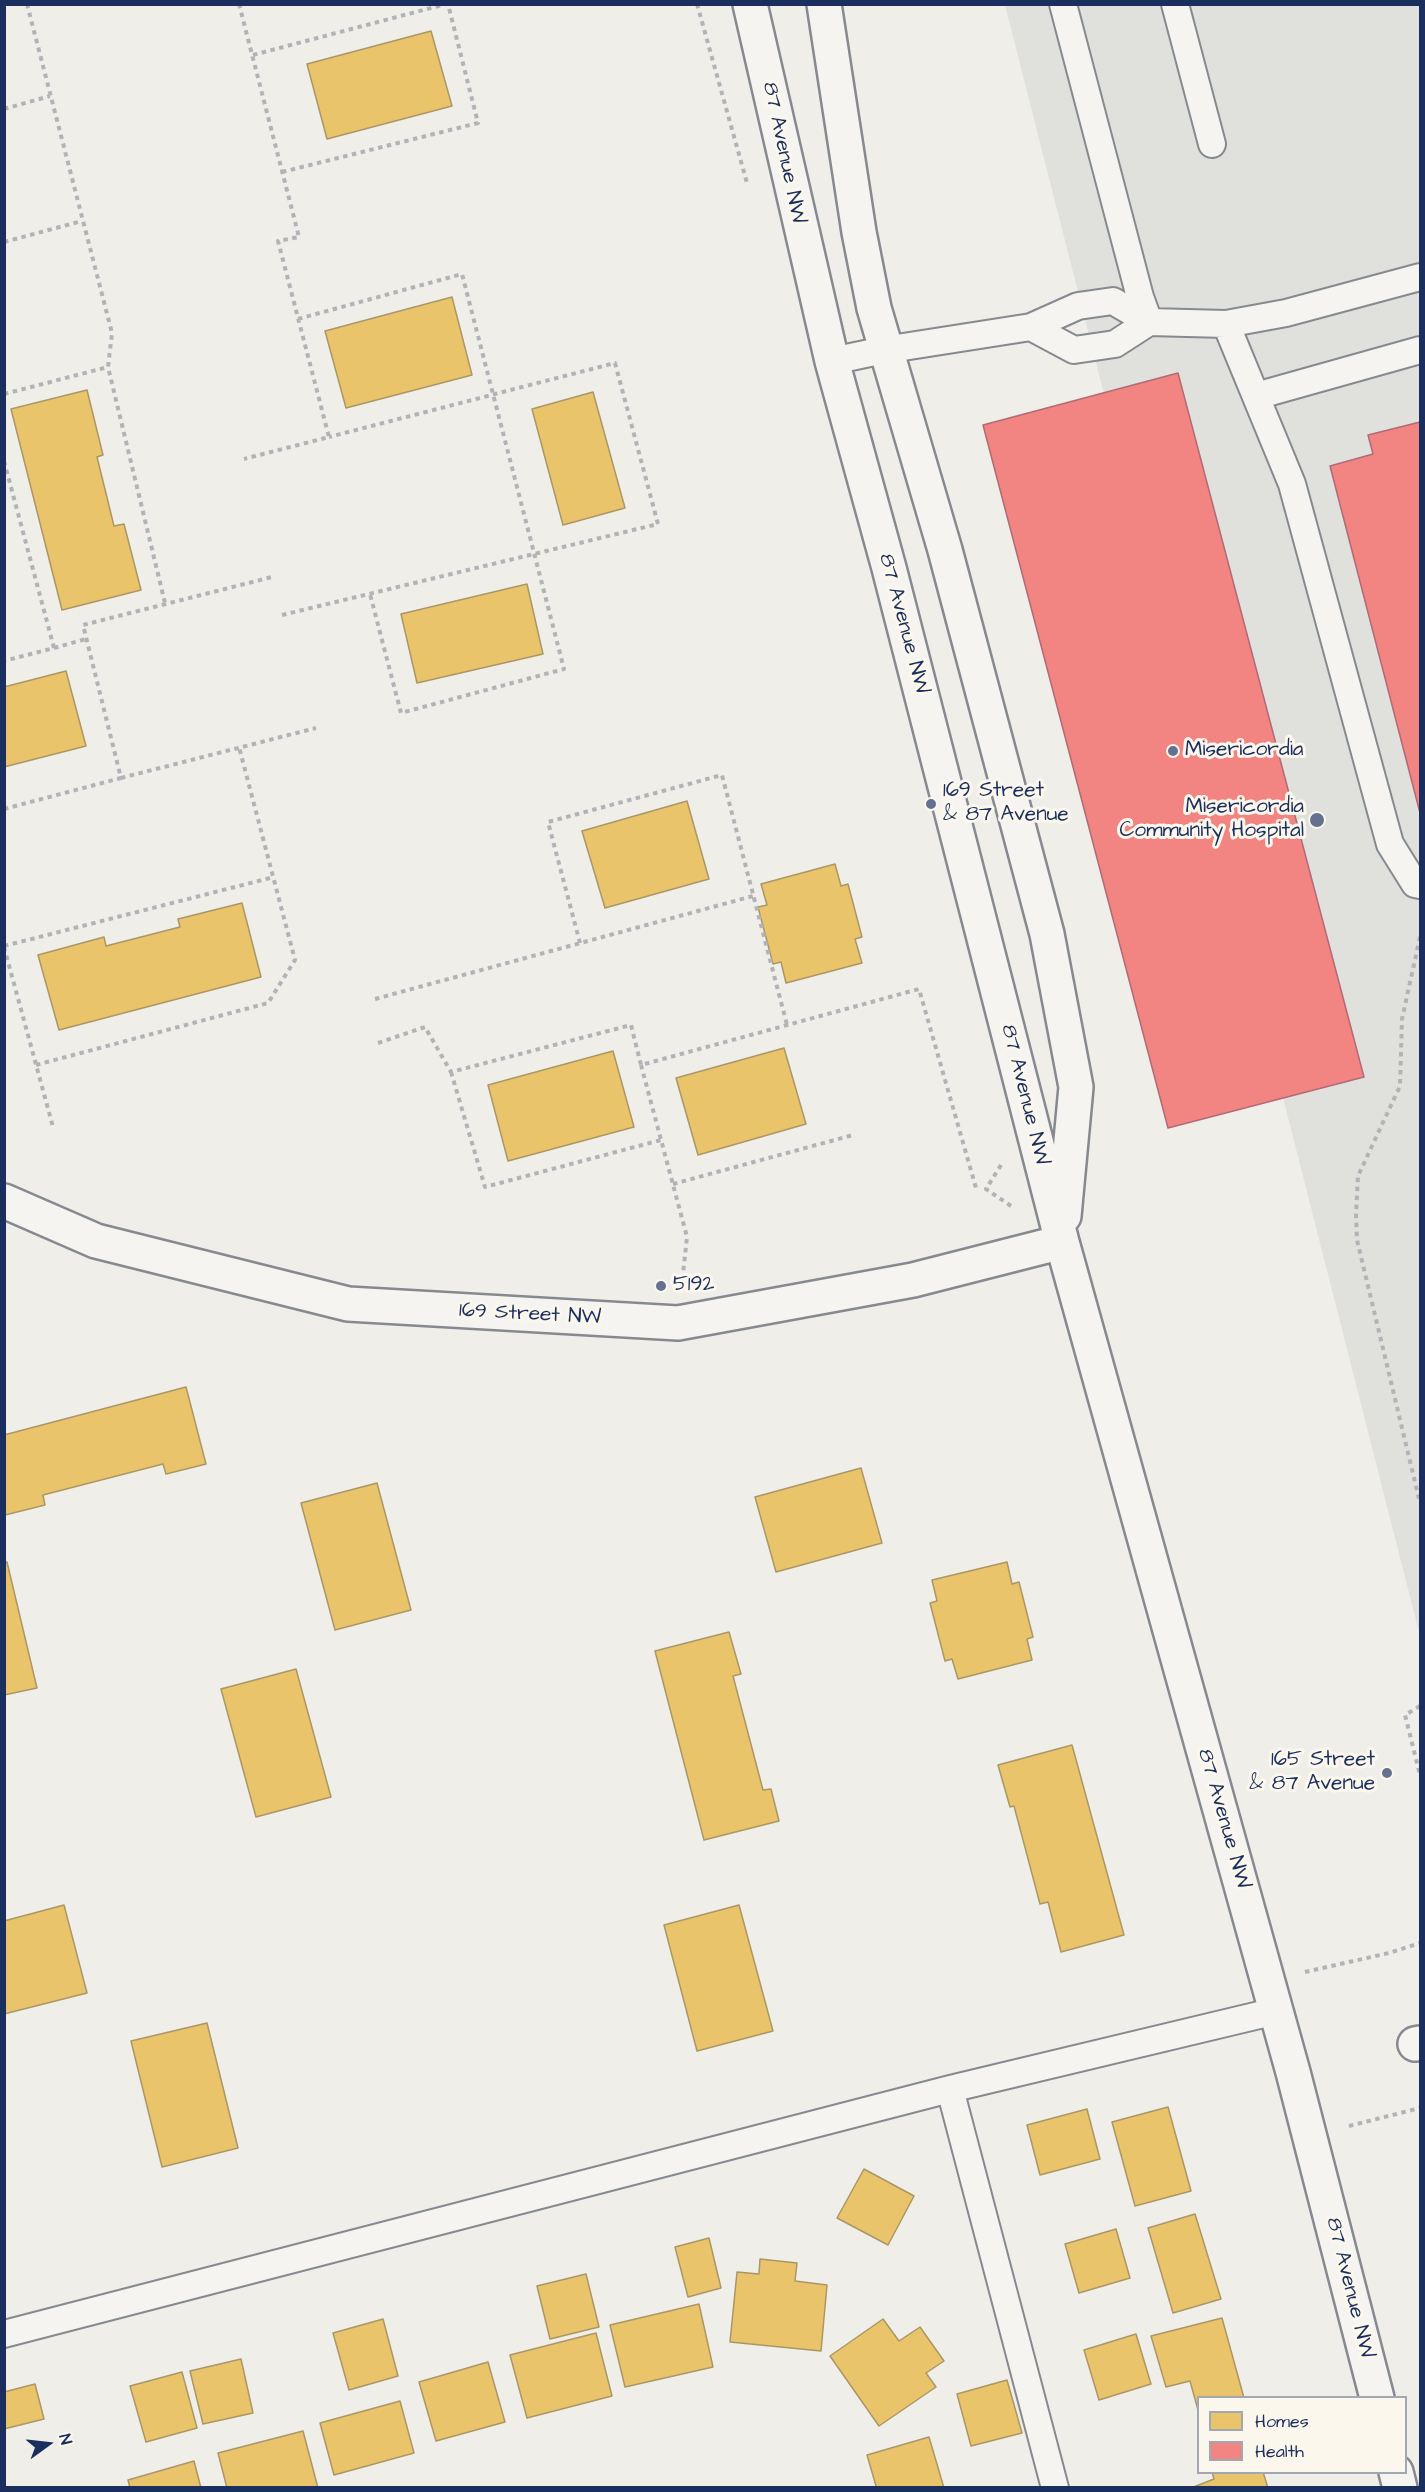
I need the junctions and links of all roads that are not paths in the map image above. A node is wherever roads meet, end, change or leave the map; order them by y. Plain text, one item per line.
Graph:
1 (750, 4) edge
2 (824, 4) edge
3 (1063, 4) edge
4 (1175, 4) edge
5 (1212, 144) dead end
6 (1420, 277) edge
7 (1149, 322) junction
8 (1226, 324) junction
9 (1031, 327) junction
10 (884, 350) junction
11 (1420, 350) edge
12 (832, 361) junction
13 (1256, 396) junction
14 (1420, 885) edge
15 (4, 1201) edge
16 (1062, 1242) junction
17 (1272, 1996) junction
18 (950, 2089) junction
19 (4, 2334) edge
20 (1377, 2396) edge
21 (1055, 2487) edge

1 - 12 main road, 87 Avenue NW
2 - 10 main road, 87 Avenue NW
3 - 7 lane
4 - 5 lane
6 - 8 lane
7 - 8 lane
7 - 9 lane
7 - 9 lane
8 - 13 lane
9 - 10 lane
10 - 12 lane
10 - 16 main road, 87 Avenue NW
11 - 13 lane
12 - 16 main road, 87 Avenue NW
13 - 14 lane
15 - 16 main road, 169 Street NW
16 - 17 main road, 87 Avenue NW
17 - 18 lane
17 - 20 main road, 87 Avenue NW
18 - 19 lane
18 - 21 lane

